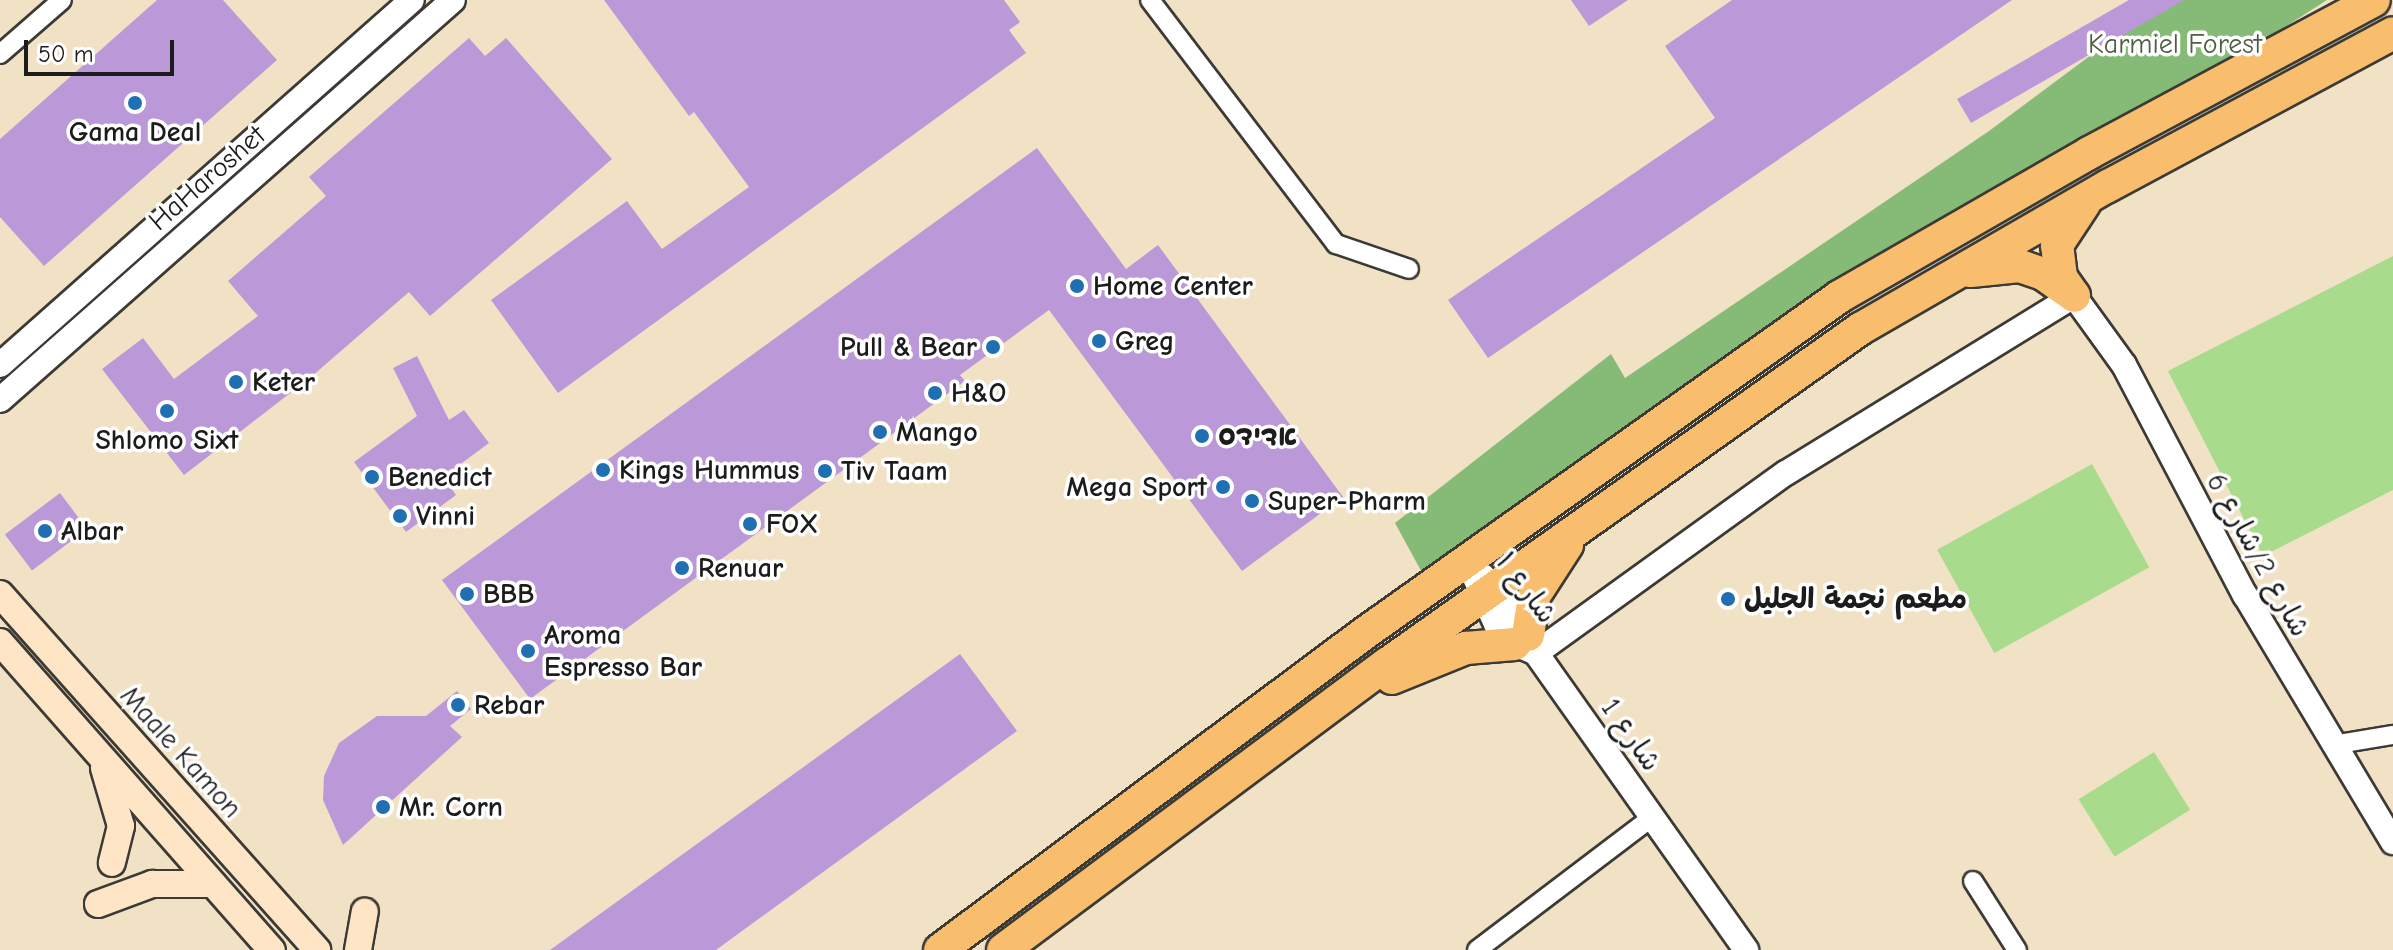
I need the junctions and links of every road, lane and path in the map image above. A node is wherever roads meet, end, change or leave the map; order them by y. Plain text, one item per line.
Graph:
1 (62, 0) edge
2 (412, 0) edge
3 (453, 0) edge
4 (1150, 0) edge
5 (2374, 0) edge
6 (2393, 33) edge
7 (0, 54) edge
8 (2090, 196) junction
9 (1409, 269) dead end
10 (1948, 276) junction
11 (2074, 296) junction
12 (0, 365) edge
13 (0, 400) edge
14 (1583, 524) junction
15 (1467, 560) junction
16 (1487, 592) junction
17 (0, 594) edge
18 (0, 642) edge
19 (1526, 644) junction
20 (1334, 703) junction
21 (2393, 735) edge
22 (2333, 745) junction
23 (98, 754) junction
24 (1652, 817) junction
25 (2393, 842) edge
26 (112, 863) dead end
27 (1973, 881) dead end
28 (213, 884) junction
29 (98, 904) dead end
30 (365, 912) dead end
31 (272, 950) edge
32 (317, 950) edge
33 (358, 950) edge
34 (940, 950) edge
35 (1003, 950) edge
36 (1477, 950) edge
37 (1746, 950) edge
38 (2017, 950) edge

1 - 7 street
2 - 12 street, HaHaroshet
3 - 13 street, HaHaroshet
4 - 9 street
5 - 15 highway
6 - 8 highway
8 - 10 highway
8 - 11 highway
10 - 11 highway
10 - 14 highway
11 - 19 street
11 - 22 street, شارع 2/شارع 6
14 - 16 highway
14 - 19 highway
15 - 16 street, شارع 1
15 - 34 highway
16 - 19 street, شارع 1
16 - 20 highway
17 - 32 main road, Maale Kamon
18 - 23 main road
19 - 20 highway
19 - 24 street, شارع 1
20 - 35 highway
21 - 22 street
22 - 25 street, شارع 2/شارع 6
23 - 26 main road
23 - 28 main road
24 - 36 street
24 - 37 street, شارع 1
27 - 38 street
28 - 29 main road
28 - 31 main road
30 - 33 main road

